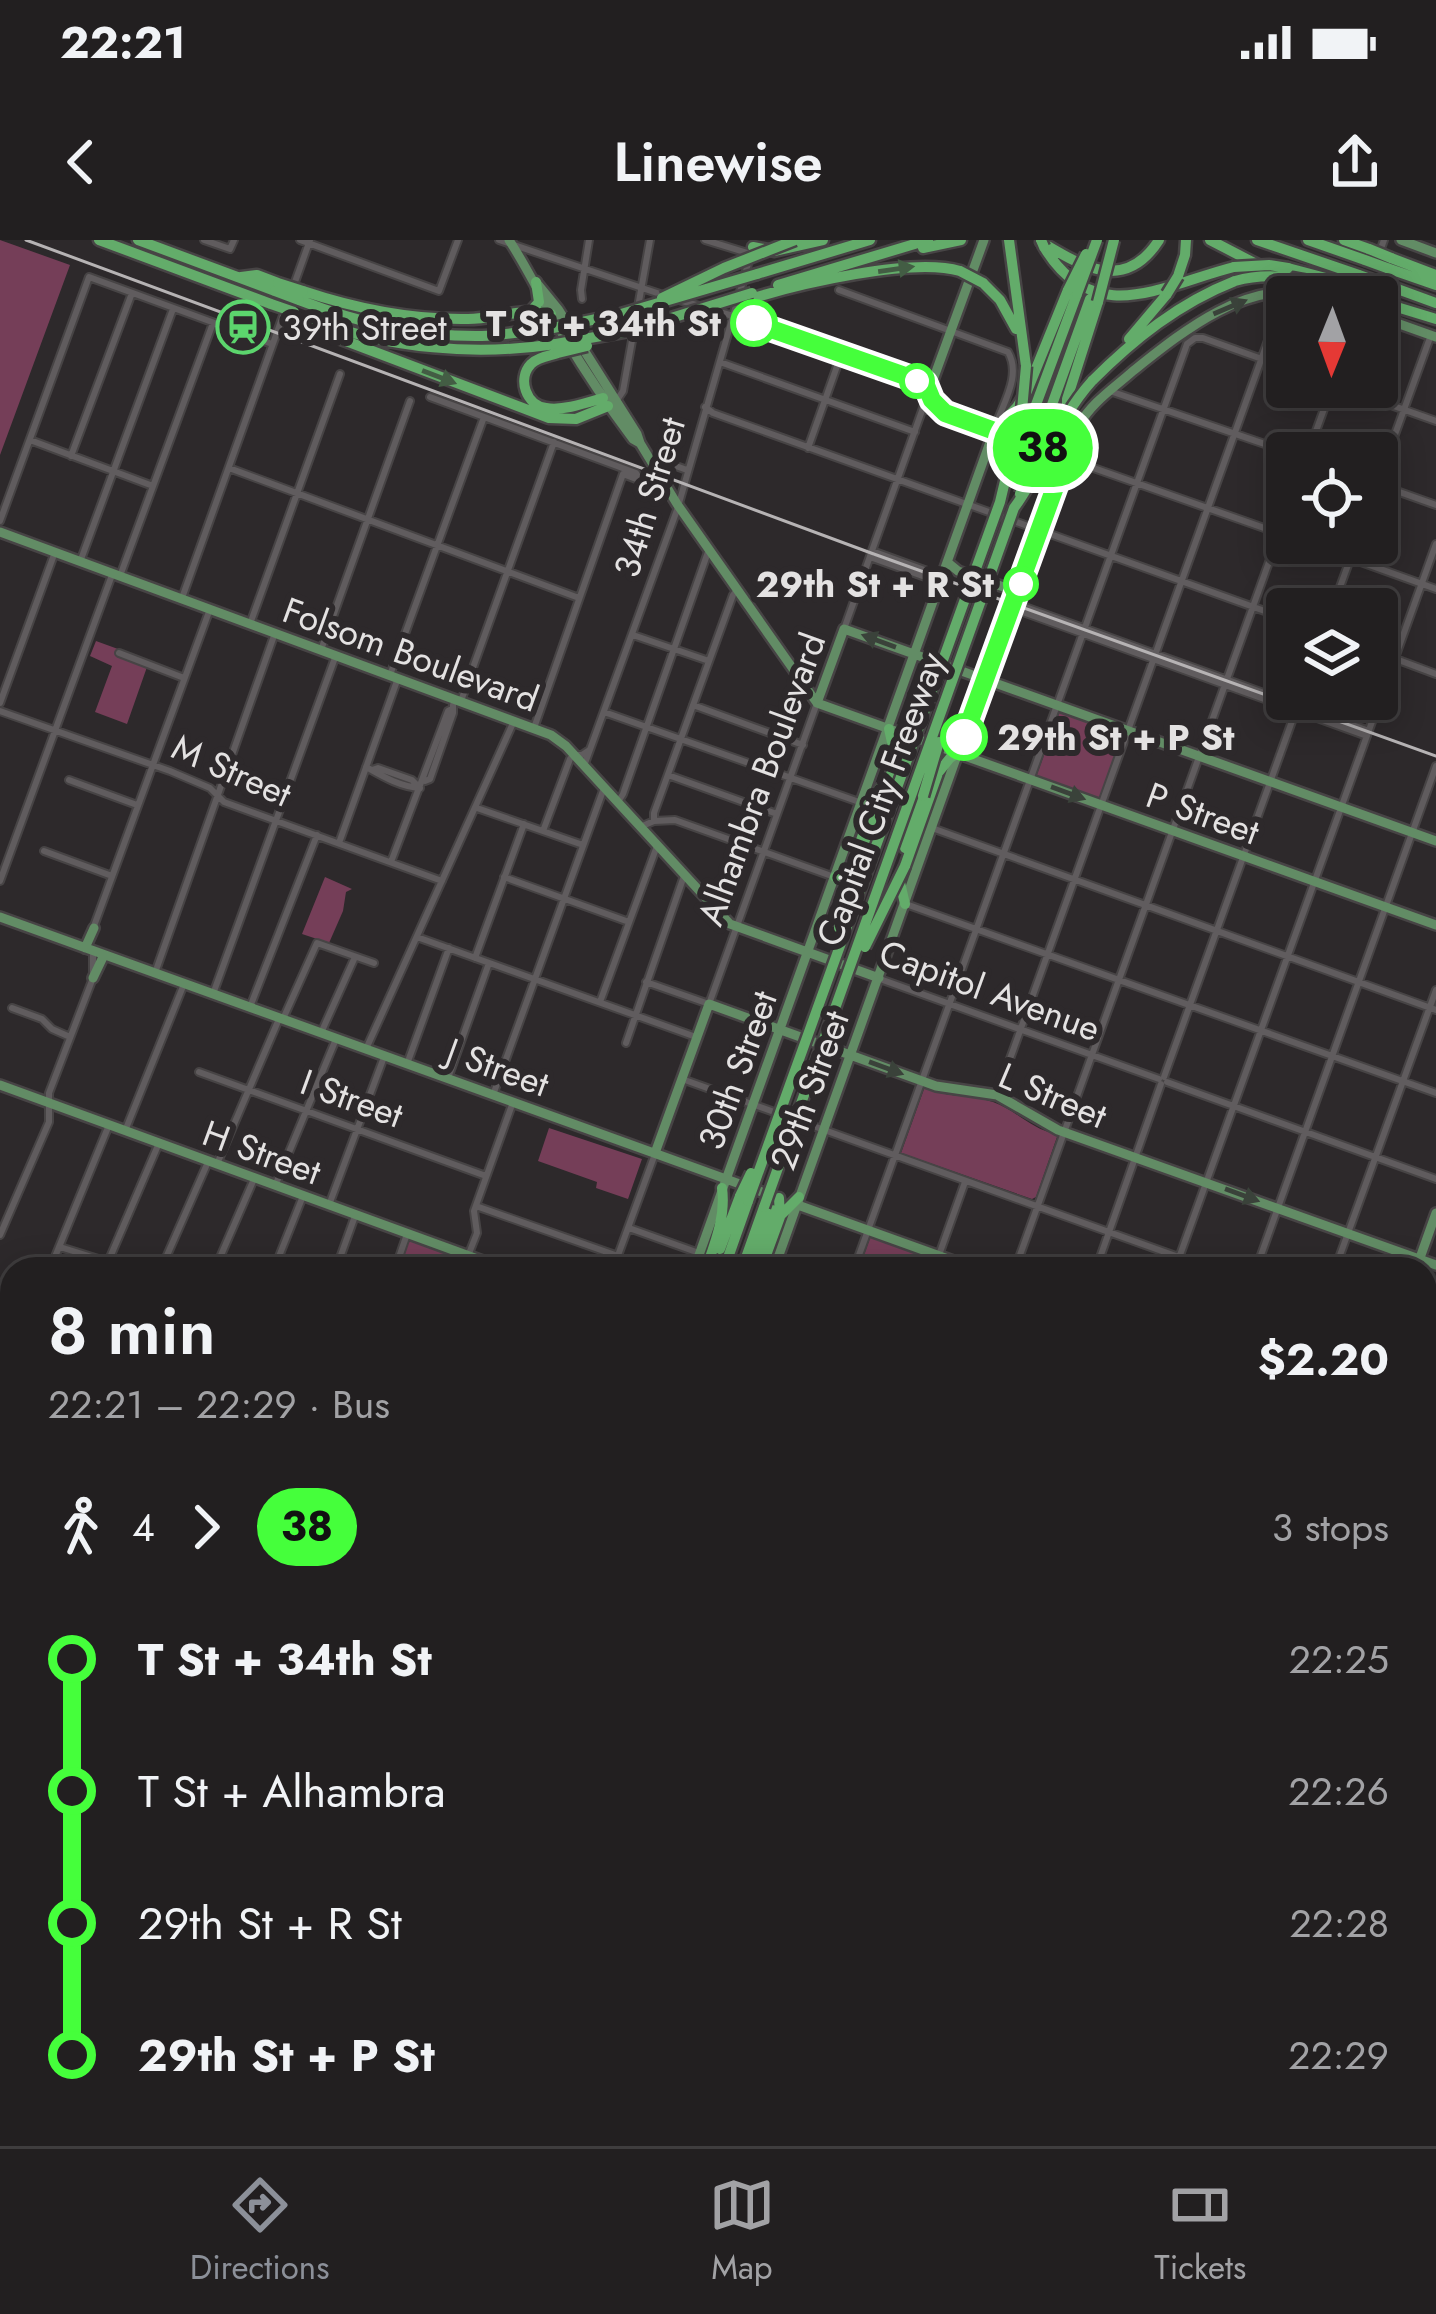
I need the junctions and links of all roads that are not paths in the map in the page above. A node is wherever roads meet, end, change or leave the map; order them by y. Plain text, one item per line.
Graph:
1 (99, 240) edge
2 (138, 240) edge
3 (205, 240) edge
4 (458, 240) edge
5 (499, 240) edge
6 (590, 240) edge
7 (650, 240) edge
8 (704, 240) edge
9 (792, 240) edge
10 (823, 240) edge
11 (870, 240) edge
12 (928, 240) edge
13 (961, 240) edge
14 (984, 240) edge
15 (1095, 240) edge
16 (1113, 240) edge
17 (1186, 240) edge
18 (1210, 240) edge
19 (1257, 240) edge
20 (1308, 240) edge
21 (1344, 240) edge
22 (1384, 240) edge
23 (1401, 240) edge
24 (306, 241) edge
25 (1041, 242) edge
26 (1158, 242) edge
27 (511, 243) edge
28 (724, 243) edge
29 (1009, 243) edge
30 (232, 244) edge
31 (528, 245) edge
32 (755, 248) edge
33 (896, 250) junction
34 (1436, 253) edge
35 (1367, 255) junction
36 (1389, 263) junction
37 (584, 268) junction
38 (1436, 275) edge
39 (1266, 276) edge
40 (1282, 276) edge
41 (1320, 276) edge
42 (1338, 276) edge
43 (1365, 276) edge
44 (536, 281) junction
45 (1436, 285) edge
46 (641, 288) junction
47 (839, 290) dead end
48 (1072, 292) junction
49 (132, 293) junction
50 (1266, 295) edge
51 (274, 296) junction
52 (751, 296) junction
53 (582, 299) dead end
54 (1398, 300) edge
55 (1398, 300) edge
56 (1094, 301) junction
57 (297, 305) junction
58 (173, 308) junction
59 (644, 308) junction
60 (1436, 311) edge
61 (529, 313) junction
62 (551, 314) junction
63 (733, 316) junction
64 (213, 323) junction
65 (1398, 323) edge
66 (951, 330) junction
67 (1434, 336) edge
68 (272, 344) junction
69 (1266, 348) edge
70 (557, 349) junction
71 (842, 354) junction
72 (1117, 356) junction
73 (1262, 359) junction
74 (1266, 360) edge
75 (719, 362) junction
76 (1025, 365) junction
77 (593, 366) junction
78 (340, 374) dead end
79 (1124, 379) junction
80 (929, 391) junction
81 (1110, 391) junction
82 (1132, 396) junction
83 (430, 397) dead end
84 (609, 399) junction
85 (826, 400) junction
86 (410, 401) dead end
87 (705, 407) junction
88 (923, 407) junction
89 (1164, 408) junction
90 (1398, 408) edge
91 (1404, 410) junction
92 (945, 413) junction
93 (484, 416) junction
94 (1436, 422) edge
95 (994, 431) junction
96 (915, 432) junction
97 (1396, 432) edge
98 (1235, 433) junction
99 (30, 440) junction
100 (554, 442) junction
101 (1266, 444) edge
102 (808, 448) junction
103 (71, 456) junction
104 (649, 457) junction
105 (1066, 457) junction
106 (228, 467) junction
107 (687, 470) junction
108 (113, 471) junction
109 (640, 480) junction
110 (897, 480) junction
111 (657, 482) junction
112 (1138, 482) junction
113 (153, 486) junction
114 (1398, 492) edge
115 (297, 494) junction
116 (1000, 502) junction
117 (677, 504) junction
118 (967, 506) junction
119 (1436, 506) edge
120 (1208, 507) junction
121 (1015, 508) junction
122 (367, 520) junction
123 (0, 521) edge
124 (1266, 528) edge
125 (1040, 531) junction
126 (0, 532) edge
127 (1436, 544) edge
128 (437, 547) junction
129 (709, 550) junction
130 (55, 552) junction
131 (871, 554) junction
132 (1112, 556) junction
133 (80, 562) junction
134 (947, 562) junction
135 (1271, 564) edge
136 (1367, 564) edge
137 (509, 573) junction
138 (116, 574) junction
139 (940, 579) junction
140 (1182, 582) junction
141 (1422, 584) junction
142 (1436, 589) edge
143 (737, 590) junction
144 (579, 598) junction
145 (182, 599) junction
146 (1015, 601) junction
147 (1253, 608) junction
148 (210, 609) junction
149 (1266, 612) edge
150 (250, 623) junction
151 (844, 629) junction
152 (1084, 631) junction
153 (275, 633) junction
154 (633, 634) junction
155 (674, 649) junction
156 (321, 650) junction
157 (1398, 650) edge
158 (119, 653) dead end
159 (914, 654) junction
160 (336, 655) junction
161 (1155, 656) junction
162 (1398, 659) edge
163 (709, 661) junction
164 (939, 670) junction
165 (1436, 674) edge
166 (394, 676) junction
167 (184, 678) junction
168 (986, 680) junction
169 (1226, 682) junction
170 (950, 691) junction
171 (1266, 695) edge
172 (456, 703) junction
173 (817, 703) junction
174 (693, 705) junction
175 (1058, 705) junction
176 (0, 707) edge
177 (604, 712) junction
178 (1293, 720) edge
179 (1336, 720) edge
180 (1373, 720) edge
181 (514, 721) junction
182 (533, 728) junction
183 (647, 728) junction
184 (55, 730) junction
185 (1128, 731) junction
186 (1368, 733) junction
187 (898, 734) junction
188 (681, 740) junction
189 (802, 745) junction
190 (590, 750) junction
191 (958, 754) junction
192 (573, 755) junction
193 (1199, 756) junction
194 (152, 764) junction
195 (584, 766) junction
196 (1436, 766) edge
197 (369, 769) junction
198 (668, 775) junction
199 (790, 778) junction
200 (1031, 779) junction
201 (69, 780) dead end
202 (1271, 782) junction
203 (421, 785) junction
204 (604, 788) junction
205 (218, 794) junction
206 (618, 802) junction
207 (862, 803) junction
208 (137, 805) junction
209 (1102, 805) junction
210 (1342, 807) junction
211 (477, 808) junction
212 (777, 814) junction
213 (276, 820) junction
214 (654, 821) junction
215 (524, 824) junction
216 (928, 825) junction
217 (640, 827) junction
218 (543, 831) junction
219 (1172, 831) junction
220 (1412, 832) junction
221 (317, 835) junction
222 (1436, 841) edge
223 (339, 843) junction
224 (584, 845) junction
225 (657, 846) junction
226 (44, 851) dead end
227 (764, 851) junction
228 (1004, 854) junction
229 (1244, 856) junction
230 (391, 862) junction
231 (112, 875) junction
232 (684, 875) junction
233 (504, 877) junction
234 (836, 878) junction
235 (442, 880) junction
236 (1075, 880) junction
237 (0, 881) edge
238 (1315, 882) junction
239 (564, 898) junction
240 (905, 904) junction
241 (1145, 905) junction
242 (1386, 907) junction
243 (0, 917) edge
244 (629, 922) junction
245 (1436, 925) edge
246 (94, 928) joint
247 (736, 928) junction
248 (977, 929) junction
249 (1217, 930) junction
250 (417, 937) junction
251 (449, 948) junction
252 (94, 951) junction
253 (808, 954) junction
254 (1048, 954) junction
255 (1288, 956) junction
256 (355, 957) junction
257 (475, 958) junction
258 (374, 963) dead end
259 (489, 963) junction
260 (154, 973) junction
261 (93, 978) joint
262 (535, 979) junction
263 (879, 979) junction
264 (1119, 979) junction
265 (646, 982) junction
266 (1358, 982) junction
267 (184, 983) junction
268 (823, 989) junction
269 (1436, 990) edge
270 (843, 993) junction
271 (213, 994) junction
272 (600, 1002) junction
273 (709, 1004) junction
274 (950, 1004) junction
275 (1190, 1005) junction
276 (250, 1007) junction
277 (12, 1008) dead end
278 (1433, 1008) edge
279 (635, 1015) junction
280 (281, 1018) junction
281 (780, 1030) junction
282 (1021, 1030) junction
283 (1261, 1030) junction
284 (321, 1033) junction
285 (70, 1036) junction
286 (337, 1038) junction
287 (697, 1038) junction
288 (626, 1042) dead end
289 (366, 1049) junction
290 (384, 1055) junction
291 (849, 1055) junction
292 (1092, 1056) junction
293 (1332, 1056) junction
294 (407, 1064) junction
295 (199, 1072) dead end
296 (448, 1078) junction
297 (682, 1079) junction
298 (922, 1081) junction
299 (1163, 1081) junction
300 (1402, 1081) junction
301 (248, 1089) junction
302 (2, 1090) edge
303 (1436, 1094) edge
304 (493, 1095) junction
305 (997, 1095) junction
306 (48, 1102) junction
307 (513, 1102) junction
308 (753, 1104) junction
309 (1234, 1106) junction
310 (305, 1110) junction
311 (110, 1125) junction
312 (357, 1130) junction
313 (822, 1130) junction
314 (125, 1131) junction
315 (1065, 1132) junction
316 (1305, 1132) junction
317 (159, 1143) junction
318 (655, 1153) junction
319 (895, 1155) junction
320 (1136, 1157) junction
321 (1375, 1157) junction
322 (212, 1163) junction
323 (486, 1176) junction
324 (254, 1178) junction
325 (1436, 1179) edge
326 (966, 1180) junction
327 (1206, 1183) junction
328 (724, 1184) junction
329 (275, 1186) junction
330 (744, 1194) junction
331 (303, 1196) junction
332 (779, 1198) junction
333 (796, 1201) junction
334 (329, 1205) junction
335 (476, 1206) junction
336 (1038, 1207) junction
337 (1277, 1208) junction
338 (772, 1212) junction
339 (1436, 1213) edge
340 (356, 1216) junction
341 (628, 1228) junction
342 (868, 1230) junction
343 (1109, 1232) junction
344 (407, 1234) junction
345 (1348, 1234) junction
346 (0, 1235) edge
347 (59, 1246) junction
348 (699, 1253) junction
349 (468, 1256) junction
350 (618, 1256) joint
351 (939, 1256) junction
352 (55, 1257) edge
353 (85, 1257) edge
354 (111, 1257) edge
355 (167, 1257) edge
356 (219, 1257) edge
357 (279, 1257) edge
358 (341, 1257) edge
359 (399, 1257) edge
360 (471, 1257) edge
361 (698, 1257) edge
362 (713, 1257) edge
363 (715, 1257) edge
364 (727, 1257) edge
365 (748, 1257) edge
366 (760, 1257) edge
367 (778, 1257) edge
368 (858, 1257) edge
369 (942, 1257) edge
370 (1019, 1257) edge
371 (1100, 1257) edge
372 (1179, 1257) joint
373 (1260, 1257) edge
374 (1339, 1257) edge
375 (1402, 1257) edge
376 (1420, 1257) edge

1 - 51 highway
2 - 51 highway
3 - 30 street
4 - 24 street
5 - 27 street
6 - 37 street
7 - 46 street
8 - 28 street
9 - 32 highway, bridge
10 - 32 highway
11 - 59 highway, bridge
12 - 33 highway
13 - 33 highway
14 - 66 main road, Alhambra Boulevard
15 - 48 highway, bridge
16 - 56 highway, bridge
17 - 72 highway, bridge
18 - 40 highway
19 - 42 highway
20 - 35 highway
21 - 35 highway
22 - 43 street
23 - 34 main road
24 - 68 street
25 - 26 highway
25 - 41 highway, bridge
27 - 31 street
27 - 44 main road
28 - 32 street
29 - 76 highway, Capital City Freeway
31 - 37 street
32 - 59 highway, bridge
32 - 63 street, 34th Street
33 - 52 highway
35 - 36 highway, bridge
36 - 38 highway
36 - 45 highway
37 - 46 street
37 - 53 street
39 - 72 highway, Capital City Freeway, bridge
44 - 61 highway
44 - 62 main road
44 - 77 main road
46 - 63 street
46 - 84 street
47 - 66 street
48 - 95 highway
48 - 116 highway, bridge
49 - 58 street
49 - 99 street
49 - 103 street
79 -> 50 main road
51 - 57 highway, bridge
51 - 57 highway, bridge
52 - 70 highway, bridge
52 -> 76 highway, bridge
54 - 60 highway
55 - 60 highway
56 - 105 highway
56 - 121 highway, bridge
57 - 59 highway, bridge
57 - 61 highway
57 - 70 highway
57 -> 84 highway
58 - 64 street
58 - 108 street
61 - 62 highway
62 - 77 main road
62 - 84 main road
63 - 71 street
63 - 75 street, 34th Street
64 - 68 street
64 - 113 street
65 - 67 main road
66 - 80 main road, Alhambra Boulevard
66 - 95 street, 30th Street
67 - 91 street
68 - 106 street
69 - 73 street
70 - 84 highway
71 - 80 street
71 - 85 street
72 - 121 highway, Capital City Freeway, bridge
73 - 74 street
73 - 89 street
73 - 98 street
75 - 85 street
75 - 87 street, 34th Street
76 - 116 highway, Capital City Freeway, bridge
77 - 84 main road
78 - 115 street
79 - 81 main road
79 - 82 street
80 - 88 street, Alhambra Boulevard
80 - 92 street
81 - 82 street
81 - 105 main road
82 - 89 street
83 - 93 street
84 - 104 main road
85 - 96 street
85 - 102 street
86 - 122 street
87 - 102 street
87 - 107 street, 34th Street
88 - 92 street
88 - 96 street, Alhambra Boulevard
89 - 98 street
89 - 112 street
90 - 91 street
91 - 94 street
91 - 97 street
92 - 95 street
93 - 100 street
93 - 128 street
95 - 105 street
95 - 118 main road, 30th Street
96 - 110 street, Alhambra Boulevard
98 - 101 street
98 - 120 street
99 - 103 street
99 - 123 street
100 - 109 street
100 - 137 street
102 - 110 street
103 - 108 street
104 - 107 street
104 - 111 main road
105 - 112 street
105 - 125 main road
106 - 115 street
106 - 145 street
107 - 117 street, 34th Street
108 - 113 street
108 - 133 street
109 - 111 street
109 - 144 street
110 - 118 street
110 - 131 street, Alhambra Boulevard
111 - 117 main road
112 - 120 street
112 - 132 street
113 - 138 street
114 - 119 street
115 - 122 street
115 - 150 street
116 - 164 highway, Capital City Freeway, bridge
117 - 129 main road
117 - 154 street, 34th Street
118 - 125 street
118 - 134 main road, 30th Street
120 - 124 street
120 - 140 street
121 - 170 highway, Capital City Freeway, bridge
122 - 128 street
122 - 156 street
125 - 132 street
125 - 146 main road
126 - 130 main road, Folsom Boulevard
127 - 141 street
128 - 137 street
128 - 166 street
129 - 143 main road
129 - 155 street
130 - 133 main road, Folsom Boulevard
130 - 176 street
131 - 139 street
131 - 151 street, Alhambra Boulevard
132 - 140 street
132 - 152 street
133 - 138 main road, Folsom Boulevard
134 - 139 main road, 30th Street
134 - 146 main road
135 - 147 street
136 - 141 street
137 - 144 street
137 - 172 street
138 - 145 main road, Folsom Boulevard
138 - 184 street
139 - 159 main road, 30th Street
140 - 147 street
140 - 161 street
141 - 142 street
141 - 157 street
143 - 163 street
143 - 173 main road
144 - 182 street
145 - 148 main road, Folsom Boulevard
146 - 152 street
146 - 168 main road
147 - 149 street
147 - 169 street
148 - 150 main road, Folsom Boulevard
148 - 167 street
150 - 153 main road, Folsom Boulevard
159 -> 151 main road
151 - 173 main road, Alhambra Boulevard
152 - 161 street
152 - 175 street
153 - 156 main road, Folsom Boulevard
153 - 205 street
154 - 155 street
154 - 177 street, 34th Street
155 - 163 street
155 - 183 street
156 - 160 main road, Folsom Boulevard
158 - 167 street
159 - 168 main road
159 - 187 main road, 30th Street
160 - 166 main road, Folsom Boulevard
160 - 213 street
161 - 169 street
161 - 185 street
162 - 165 street
163 - 174 street
164 - 187 highway, bridge
164 - 268 highway, Capital City Freeway, bridge
166 - 172 main road, Folsom Boulevard
166 - 197 street
167 - 194 street
168 - 175 main road
168 - 191 main road
169 - 171 street
169 - 193 street
170 - 240 highway, bridge
170 - 270 highway, Capital City Freeway, bridge
172 - 181 main road, Folsom Boulevard
172 - 203 street
173 - 187 main road, P Street
173 - 189 street, Alhambra Boulevard
174 - 188 street
174 - 189 street
175 - 185 main road
175 - 200 street
176 - 184 street, M Street
177 - 183 street
177 - 190 street, 34th Street
178 - 202 street
179 - 186 street
180 - 186 street
181 - 182 main road, Folsom Boulevard
181 - 211 street
182 - 192 main road, Folsom Boulevard
183 - 188 street
183 - 206 street
184 - 194 street, M Street
184 - 237 street
185 - 193 main road
185 - 209 street
186 - 210 street
187 - 191 main road, P Street
187 - 207 main road, 30th Street
187 - 234 highway
187 - 268 highway, bridge
188 - 198 street
188 - 199 street
189 - 199 street, Alhambra Boulevard
190 - 192 street
190 - 195 street, 34th Street
191 - 200 main road, P Street
191 - 216 highway
192 - 195 main road, Folsom Boulevard
192 - 218 street
193 - 202 main road
193 - 219 street
194 - 205 street, M Street
194 - 208 street
195 - 204 main road, Folsom Boulevard
196 - 220 street
197 - 203 street
197 - 223 street
198 - 212 street
198 - 214 street
199 - 207 street
199 - 212 street, Alhambra Boulevard
200 -> 209 main road, P Street
200 - 228 street
201 - 208 street
202 - 210 main road
202 - 229 street
203 - 230 street
204 - 206 main road, Folsom Boulevard
204 - 224 street
205 - 213 street, M Street
205 - 260 street
206 - 217 main road, Folsom Boulevard
207 - 234 main road, 30th Street
208 - 231 street
209 - 219 main road, P Street
209 - 236 street
210 - 220 main road
210 - 238 street
211 - 215 street
211 - 235 street
212 - 227 street, Alhambra Boulevard
213 - 221 street, M Street
213 - 271 street
214 - 217 street
214 - 227 street
215 - 218 street
215 - 233 street
216 - 228 street
216 - 240 main road, 29th Street
216 - 270 highway, bridge
217 - 225 main road, Folsom Boulevard
218 - 224 street
219 - 229 main road, P Street
219 - 241 street
220 - 222 main road
220 - 242 street
221 - 223 street, M Street
221 - 276 street
223 - 230 street, M Street
224 - 239 street
225 - 232 main road, Folsom Boulevard
225 - 244 street
226 - 231 street
227 - 234 street
227 - 247 street, Alhambra Boulevard
228 - 236 street
228 - 248 street
229 - 238 main road, P Street
229 - 249 street
230 - 235 street, M Street
231 - 246 street
232 - 247 main road, Folsom Boulevard
232 - 265 street
233 - 239 street
233 - 257 street
234 - 240 street
234 - 253 main road, 30th Street
235 - 250 street
236 - 241 street
236 - 254 street
238 - 242 main road, P Street
238 - 255 street
239 - 244 street
239 - 262 street
240 - 248 street
240 - 263 main road, 29th Street
241 - 249 street
241 - 264 street
242 - 245 main road, P Street
242 - 266 street
243 - 252 main road, J Street
244 - 272 street
246 - 252 main road
247 - 253 main road, Capitol Avenue
247 - 273 street, Alhambra Boulevard
248 - 254 street
248 - 274 street
249 - 255 street
249 - 275 street
250 - 251 street
250 - 289 street
251 - 257 street
251 - 294 street
252 - 260 main road, J Street
252 - 261 main road
253 - 263 main road, Capitol Avenue
253 - 281 main road, 30th Street
254 - 264 street
254 - 282 street
255 - 266 street
255 - 283 street
256 - 258 street
256 - 280 street
256 - 284 street
257 - 259 street
259 - 262 street
259 - 296 street
260 - 267 main road, J Street
261 - 285 street
262 - 272 street
262 - 304 street
263 - 274 street, Capitol Avenue
263 - 291 main road, 29th Street
264 - 275 street
264 - 292 street
265 - 273 street, L Street
265 - 279 street
266 - 278 street
266 - 293 street
267 - 271 main road, J Street
267 - 314 street
268 - 330 highway, Capital City Freeway, bridge
269 - 278 street
270 - 338 highway, Capital City Freeway, bridge
271 - 276 main road, J Street
272 - 279 street
273 - 281 main road, L Street
273 - 287 main road, Alhambra Boulevard
274 - 282 street, Capitol Avenue
274 - 298 street
275 - 283 street
275 - 299 street
276 - 280 main road, J Street
277 - 285 street
278 - 300 street
279 - 287 street
279 - 288 street
280 - 284 main road, J Street
280 - 301 street
281 - 291 main road, L Street
281 - 308 main road, 30th Street
282 - 292 street, Capitol Avenue
282 - 305 street
283 - 293 street
283 - 309 street
284 - 286 main road, J Street
285 - 306 street
286 - 289 main road, J Street
286 - 310 street
287 - 297 main road, Alhambra Boulevard
289 - 290 main road, J Street
290 - 294 main road, J Street
290 - 312 street
291 -> 298 main road, L Street
291 - 313 main road, 29th Street
292 - 299 street, Capitol Avenue
292 - 315 street
293 - 300 street
293 - 316 street
294 - 296 main road, J Street
295 - 301 street, I Street
296 - 304 main road, J Street
297 - 308 street
297 - 318 main road, Alhambra Boulevard
298 - 305 main road, L Street
298 - 319 street
299 - 309 street, Capitol Avenue
299 - 320 street
300 - 303 street
300 - 321 street
301 - 310 street, I Street
301 - 322 street
302 - 306 main road, H Street
304 - 307 main road, J Street
305 - 315 main road, L Street
306 - 311 main road, H Street
306 - 346 street
307 - 318 main road, J Street
307 - 323 street
308 - 313 street
308 - 328 main road, 30th Street
309 - 316 street, Capitol Avenue
309 - 327 street
310 - 312 street, I Street
310 - 329 street
311 - 314 main road, H Street
311 - 347 street
312 - 323 street, I Street
312 - 334 street
313 - 319 street
313 - 333 main road, 29th Street
314 - 317 main road, H Street
315 - 320 main road, L Street
315 - 336 street
316 - 321 street, Capitol Avenue
316 - 337 street
317 - 322 main road, H Street
317 - 354 street
318 - 328 main road, J Street
318 - 341 street, Alhambra Boulevard
319 - 326 street
319 - 342 street
320 - 327 main road, L Street
320 - 343 street
321 - 325 street, Capitol Avenue
321 - 345 street
322 - 324 main road, H Street
322 - 355 street
323 - 335 street
324 - 329 main road, H Street
324 - 356 street
326 - 336 street
326 - 351 street
327 -> 337 main road, L Street
327 - 372 street
328 - 330 main road
328 - 348 main road, 30th Street
328 - 362 highway
329 - 331 main road, H Street
330 - 332 main road
330 - 363 highway
330 - 364 highway
331 - 334 main road, H Street
331 - 357 street
332 - 333 main road
332 - 338 highway
333 - 338 highway
333 - 342 main road
333 - 367 main road, 29th Street
334 - 340 main road, H Street
335 - 349 street
335 - 350 street
336 - 343 street
336 - 370 street
337 - 345 main road, L Street
337 - 373 street
338 - 365 highway
338 - 366 highway
339 - 376 main road
340 - 344 main road, H Street
340 - 358 street
341 - 348 street
341 - 350 street, Alhambra Boulevard
342 - 351 main road
342 - 368 street
343 - 371 street
343 - 372 street
344 - 349 main road, H Street
344 - 359 street
345 - 374 street
345 - 375 main road, L Street
347 - 352 street
347 - 353 street
348 - 361 main road, 30th Street
349 - 360 main road, H Street
351 - 369 main road

